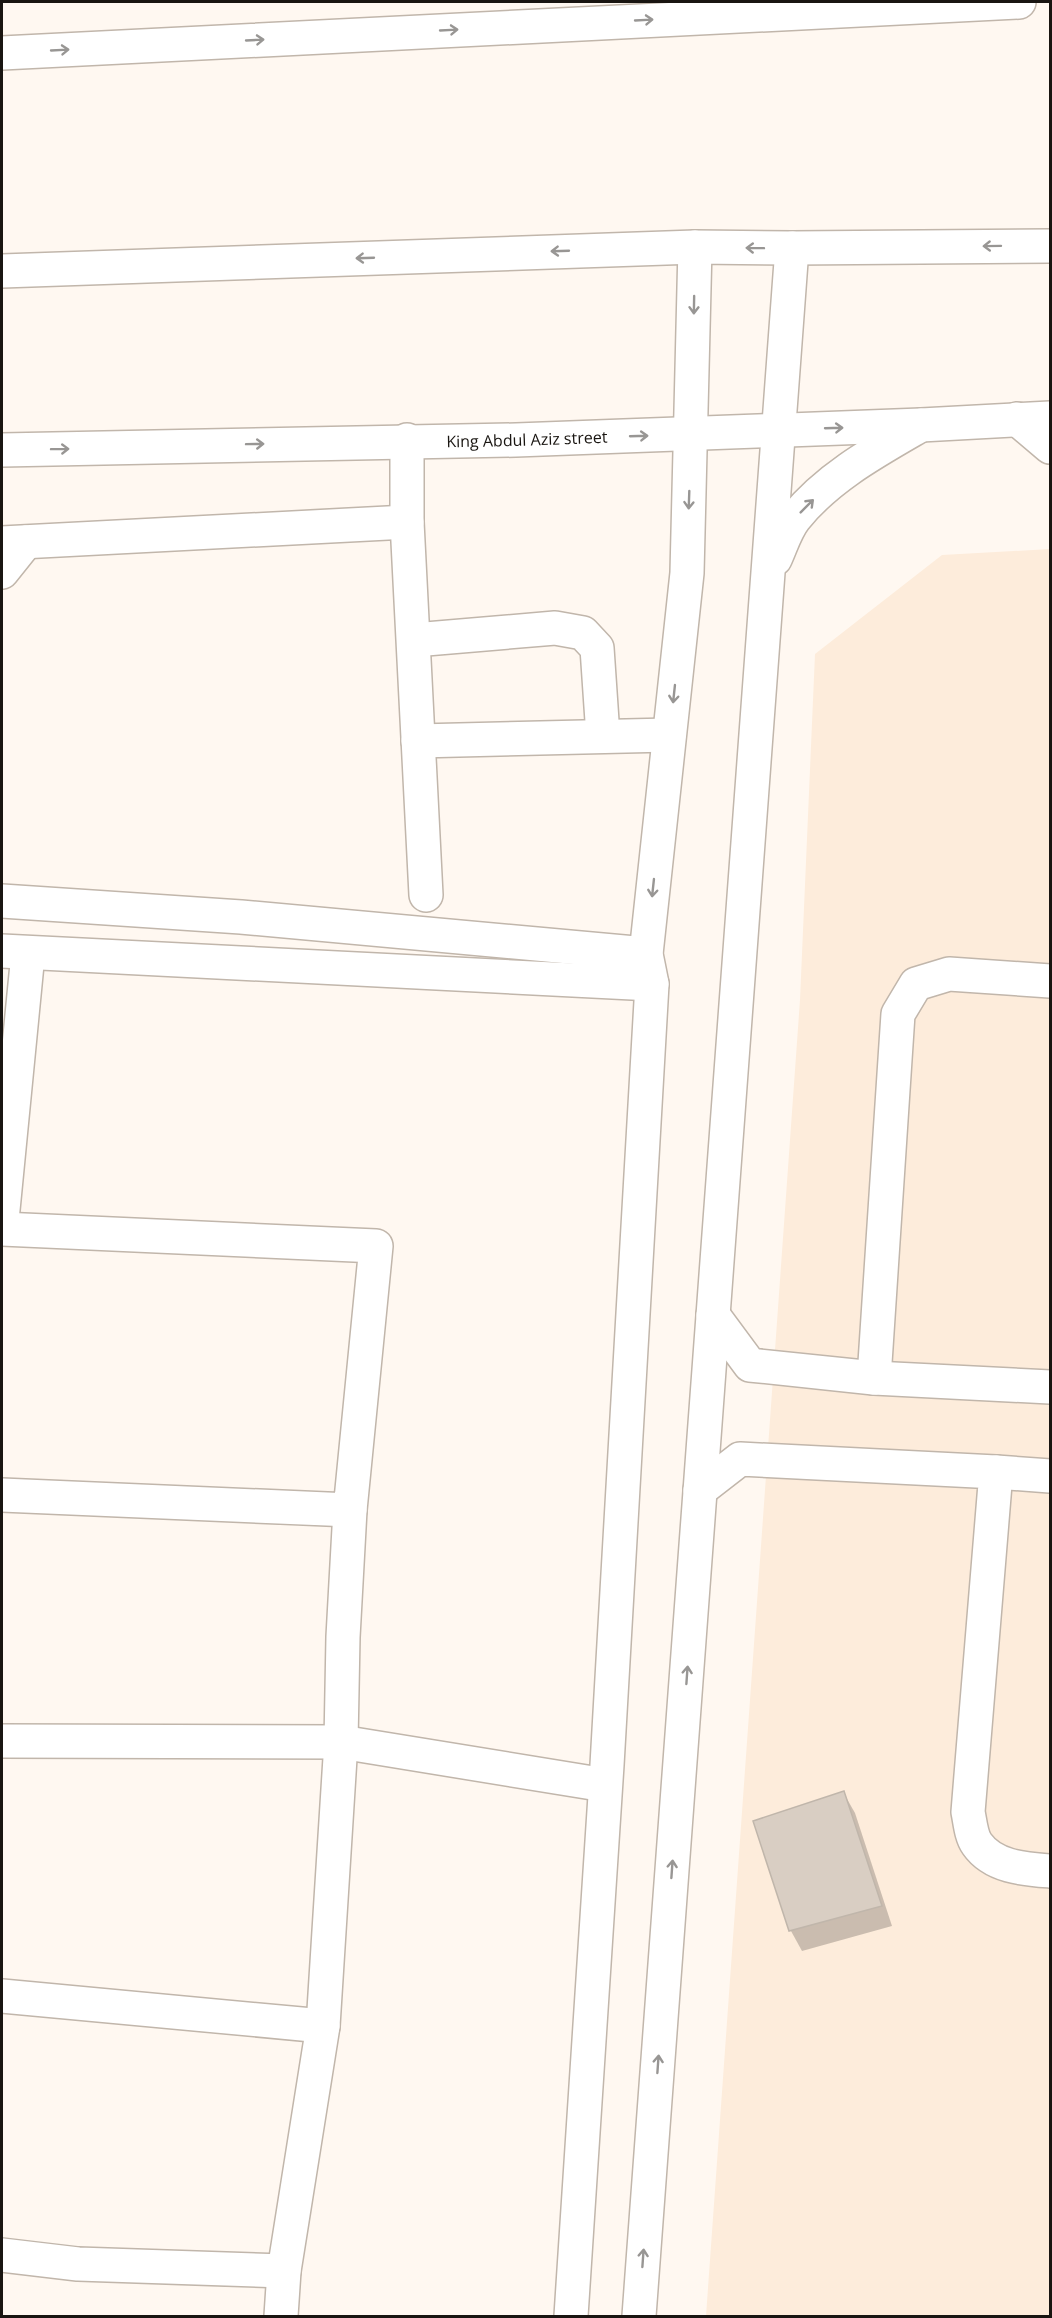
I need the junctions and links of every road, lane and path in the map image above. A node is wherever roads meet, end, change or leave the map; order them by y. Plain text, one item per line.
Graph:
1 (1019, 2) edge
2 (809, 7) edge
3 (759, 8) edge
4 (2, 53) edge
5 (1050, 246) edge
6 (695, 247) junction
7 (792, 248) junction
8 (2, 272) edge
9 (1050, 418) edge
10 (1017, 419) junction
11 (921, 425) junction
12 (777, 430) junction
13 (691, 434) junction
14 (407, 440) junction
15 (1050, 447) edge
16 (2, 450) edge
17 (407, 522) junction
18 (14, 542) edge
19 (2, 572) edge
20 (768, 574) junction
21 (414, 640) junction
22 (669, 735) junction
23 (603, 736) junction
24 (418, 741) junction
25 (426, 896) dead end
26 (2, 901) edge
27 (15, 952) edge
28 (649, 969) junction
29 (1050, 981) edge
30 (2, 1220) edge
31 (2, 1229) edge
32 (713, 1315) junction
33 (874, 1378) junction
34 (1050, 1387) edge
35 (996, 1472) junction
36 (1050, 1476) edge
37 (700, 1491) junction
38 (2, 1496) edge
39 (350, 1510) junction
40 (2, 1741) edge
41 (341, 1742) junction
42 (605, 1785) junction
43 (1050, 1871) edge
44 (2, 1996) edge
45 (322, 2026) junction
46 (2, 2255) edge
47 (285, 2271) junction
48 (281, 2316) edge
49 (571, 2316) edge
50 (639, 2316) edge

1 - 2 street
2 - 3 street
4 -> 3 street
5 -> 7 street
7 -> 6 street
6 -> 8 street
6 -> 13 street
7 - 12 street
9 - 10 street, King Abdul Aziz street
10 - 11 street, King Abdul Aziz street
10 - 15 street
12 -> 11 street, King Abdul Aziz street
20 -> 11 street
12 - 13 street, King Abdul Aziz street
12 - 20 street
14 -> 13 street, King Abdul Aziz street
13 -> 22 street
16 -> 14 street, King Abdul Aziz street
14 - 17 street
17 - 18 street
17 - 21 street
18 - 19 street
20 - 32 street
21 - 23 street
21 - 24 street
22 - 23 street
22 -> 28 street
23 - 24 street
24 - 25 street
26 - 28 street
27 - 28 street
27 - 30 street
28 - 42 street
29 - 33 street
31 - 39 street
32 - 33 street
32 - 37 street
33 - 34 street
35 - 36 street
35 - 37 street
35 - 43 street
50 -> 37 street
38 - 39 street
39 - 41 street
40 - 41 street
41 - 42 street
41 - 45 street
42 - 49 street
44 - 45 street
45 - 47 street
46 - 47 street
47 - 48 street

